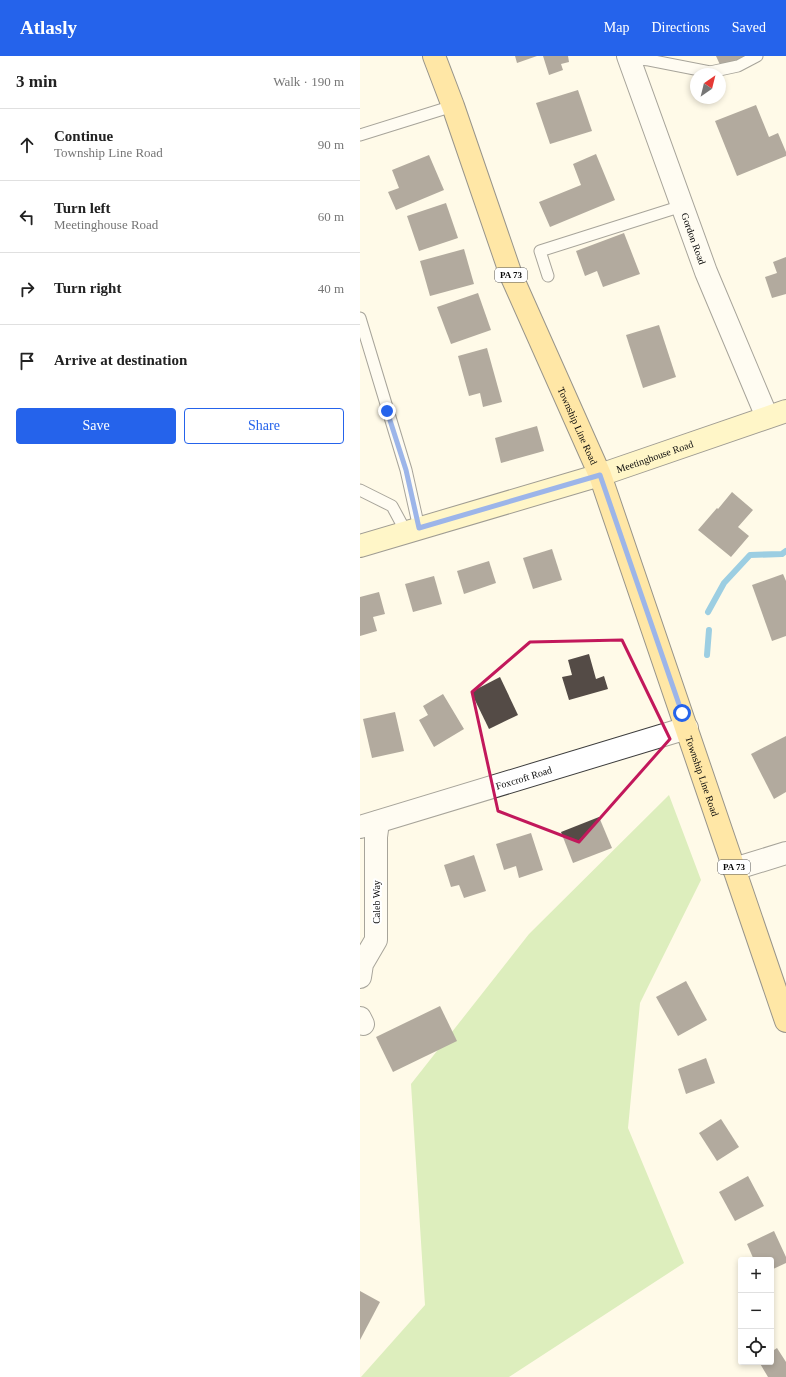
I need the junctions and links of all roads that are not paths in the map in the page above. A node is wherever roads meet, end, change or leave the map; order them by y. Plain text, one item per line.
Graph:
1 (434, 56) edge
2 (442, 56) edge
3 (757, 56) edge
4 (629, 57) edge
5 (453, 106) junction
6 (360, 136) edge
7 (682, 206) junction
8 (548, 276) dead end
9 (360, 318) edge
10 (776, 414) edge
11 (600, 475) junction
12 (360, 490) edge
13 (413, 530) junction
14 (360, 546) edge
15 (687, 728) junction
16 (369, 825) edge
17 (786, 853) edge
18 (734, 869) junction
19 (360, 977) edge
20 (786, 1021) edge

1 - 5 main road, Township Line Road / PA 73
2 - 5 main road, Township Line Road / PA 73
3 - 4 lane
4 - 7 street, Gordon Road
5 - 6 lane
5 - 11 main road, Township Line Road / PA 73
7 - 8 lane
7 - 10 street, Gordon Road
9 - 13 lane
10 - 11 street, Meetinghouse Road
11 - 13 street, Meetinghouse Road
11 - 15 main road, Township Line Road / PA 73
12 - 13 lane
13 - 14 street, Meetinghouse Road
15 - 16 street, Foxcroft Road
15 - 18 main road, Township Line Road / PA 73
16 - 19 street, Caleb Way
17 - 18 street
18 - 20 main road, Township Line Road / PA 73

